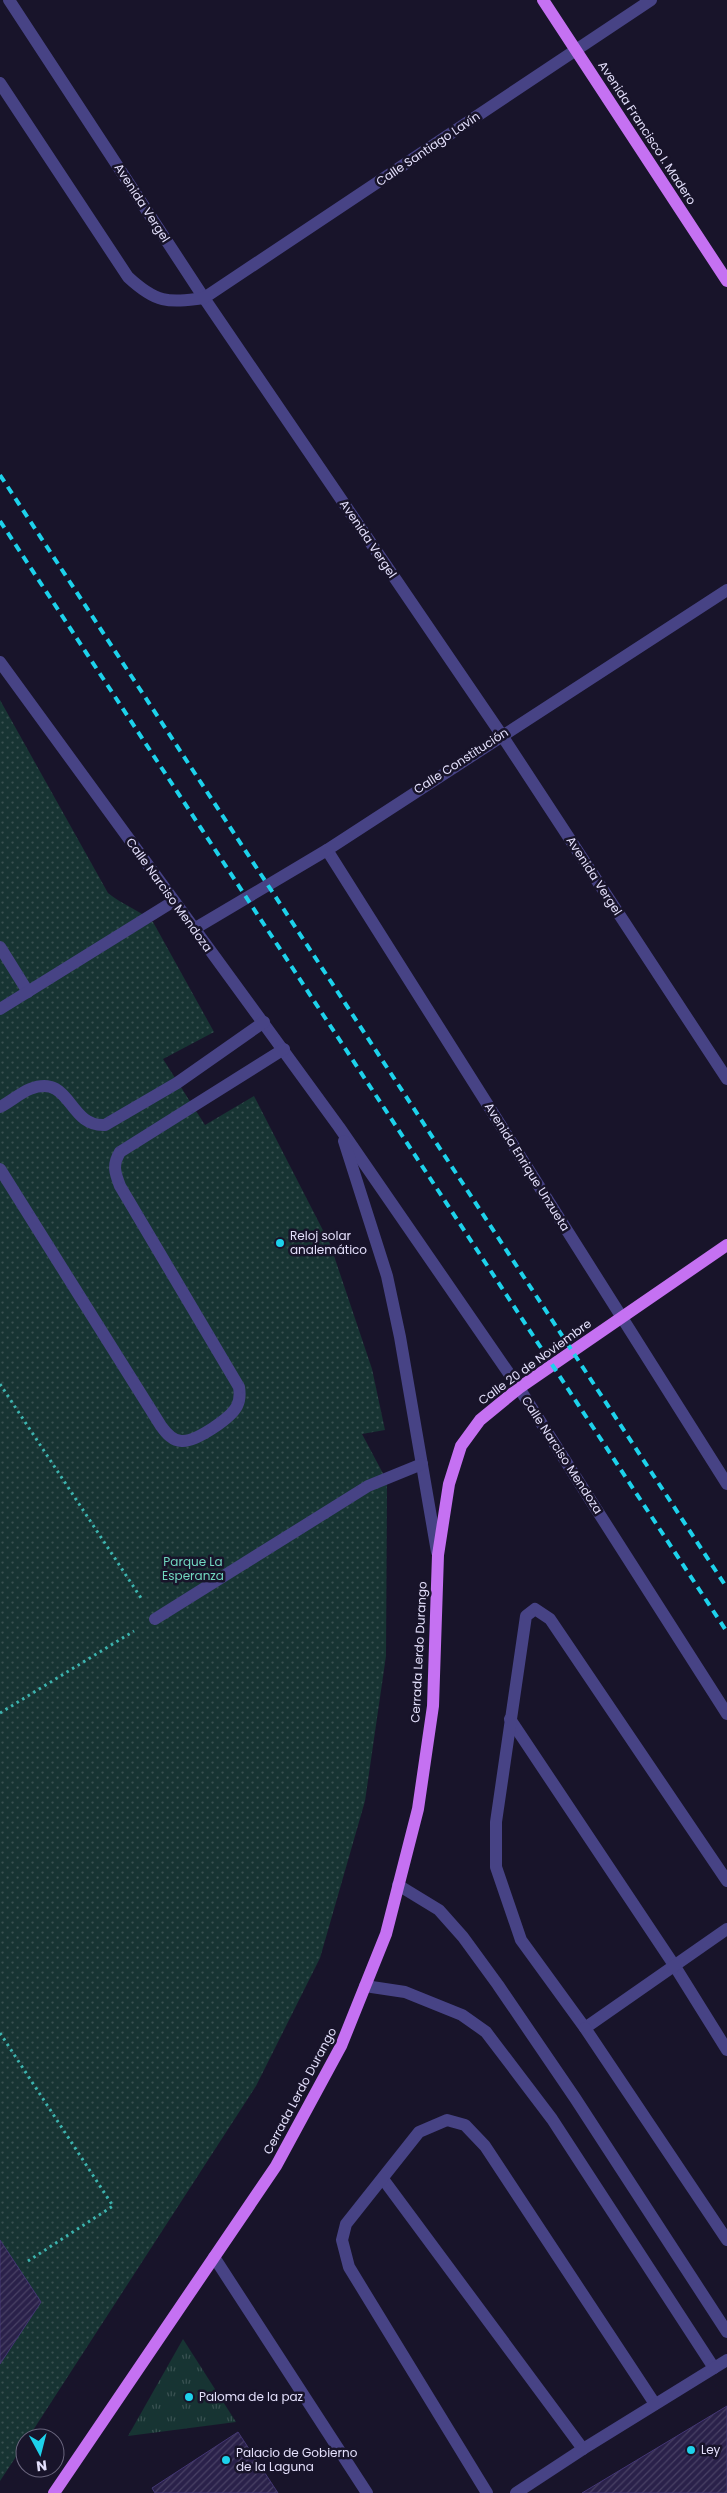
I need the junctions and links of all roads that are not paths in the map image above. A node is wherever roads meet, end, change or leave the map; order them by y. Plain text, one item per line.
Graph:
1 (9, 0) edge
2 (543, 0) edge
3 (651, 0) edge
4 (576, 50) junction
5 (0, 83) edge
6 (727, 280) edge
7 (204, 298) junction
8 (727, 590) edge
9 (0, 662) edge
10 (501, 734) junction
11 (327, 850) junction
12 (174, 901) junction
13 (194, 929) junction
14 (0, 947) edge
15 (28, 992) junction
16 (0, 1009) edge
17 (264, 1022) junction
18 (284, 1049) junction
19 (727, 1079) edge
20 (0, 1108) edge
21 (339, 1127) junction
22 (0, 1169) edge
23 (727, 1245) edge
24 (621, 1317) junction
25 (519, 1388) junction
26 (422, 1464) junction
27 (727, 1484) edge
28 (438, 1555) junction
29 (155, 1619) road end
30 (727, 1714) edge
31 (510, 1719) junction
32 (727, 1881) edge
33 (398, 1885) junction
34 (727, 1929) edge
35 (674, 1965) junction
36 (365, 1986) junction
37 (585, 2028) junction
38 (727, 2050) edge
39 (383, 2179) junction
40 (727, 2240) edge
41 (214, 2257) junction
42 (727, 2332) edge
43 (727, 2360) edge
44 (714, 2368) junction
45 (655, 2404) junction
46 (583, 2449) junction
47 (54, 2493) edge
48 (367, 2493) edge
49 (487, 2493) edge
50 (516, 2493) edge

1 - 7 street, Avenida Vergel
2 - 4 main road, Avenida Francisco I. Madero
3 - 4 street, Calle Santiago Lavín
4 - 6 main road, Avenida Francisco I. Madero
4 - 7 street, Calle Santiago Lavín
5 - 7 street
7 - 10 street, Avenida Vergel
8 - 10 street, Calle Constitución
9 - 12 street, Calle Narciso Mendoza
10 - 11 street, Calle Constitución
10 - 19 street, Avenida Vergel
11 - 13 street, Calle Constitución
11 - 24 street, Avenida Enrique Unzueta
12 - 13 street, Calle Narciso Mendoza
12 - 15 street
13 - 17 street, Calle Narciso Mendoza
14 - 15 street
15 - 16 street
17 - 18 street, Calle Narciso Mendoza
17 - 20 street
18 - 21 street, Calle Narciso Mendoza
18 - 22 street
21 - 25 street, Calle Narciso Mendoza
21 - 26 street, Calle Narciso Mendoza
23 - 24 main road, Calle 20 de Noviembre
24 - 25 main road, Calle 20 de Noviembre
24 - 27 street, Avenida Enrique Unzueta
25 - 28 main road, Calle 20 de Noviembre
25 - 30 street, Calle Narciso Mendoza
26 - 28 street, Calle Narciso Mendoza
26 - 29 street
28 - 33 main road, Cerrada Lerdo Durango
31 - 32 street
31 - 35 street
31 - 37 street
33 - 36 main road, Cerrada Lerdo Durango
33 - 42 street
34 - 35 street
35 - 37 street
35 - 38 street
36 - 41 main road, Cerrada Lerdo Durango
36 - 44 street
37 - 40 street
39 - 45 street
39 - 46 street
39 - 49 street
41 - 47 main road, Cerrada Lerdo Durango
41 - 48 street
43 - 44 street
44 - 45 street
45 - 46 street
46 - 50 street

